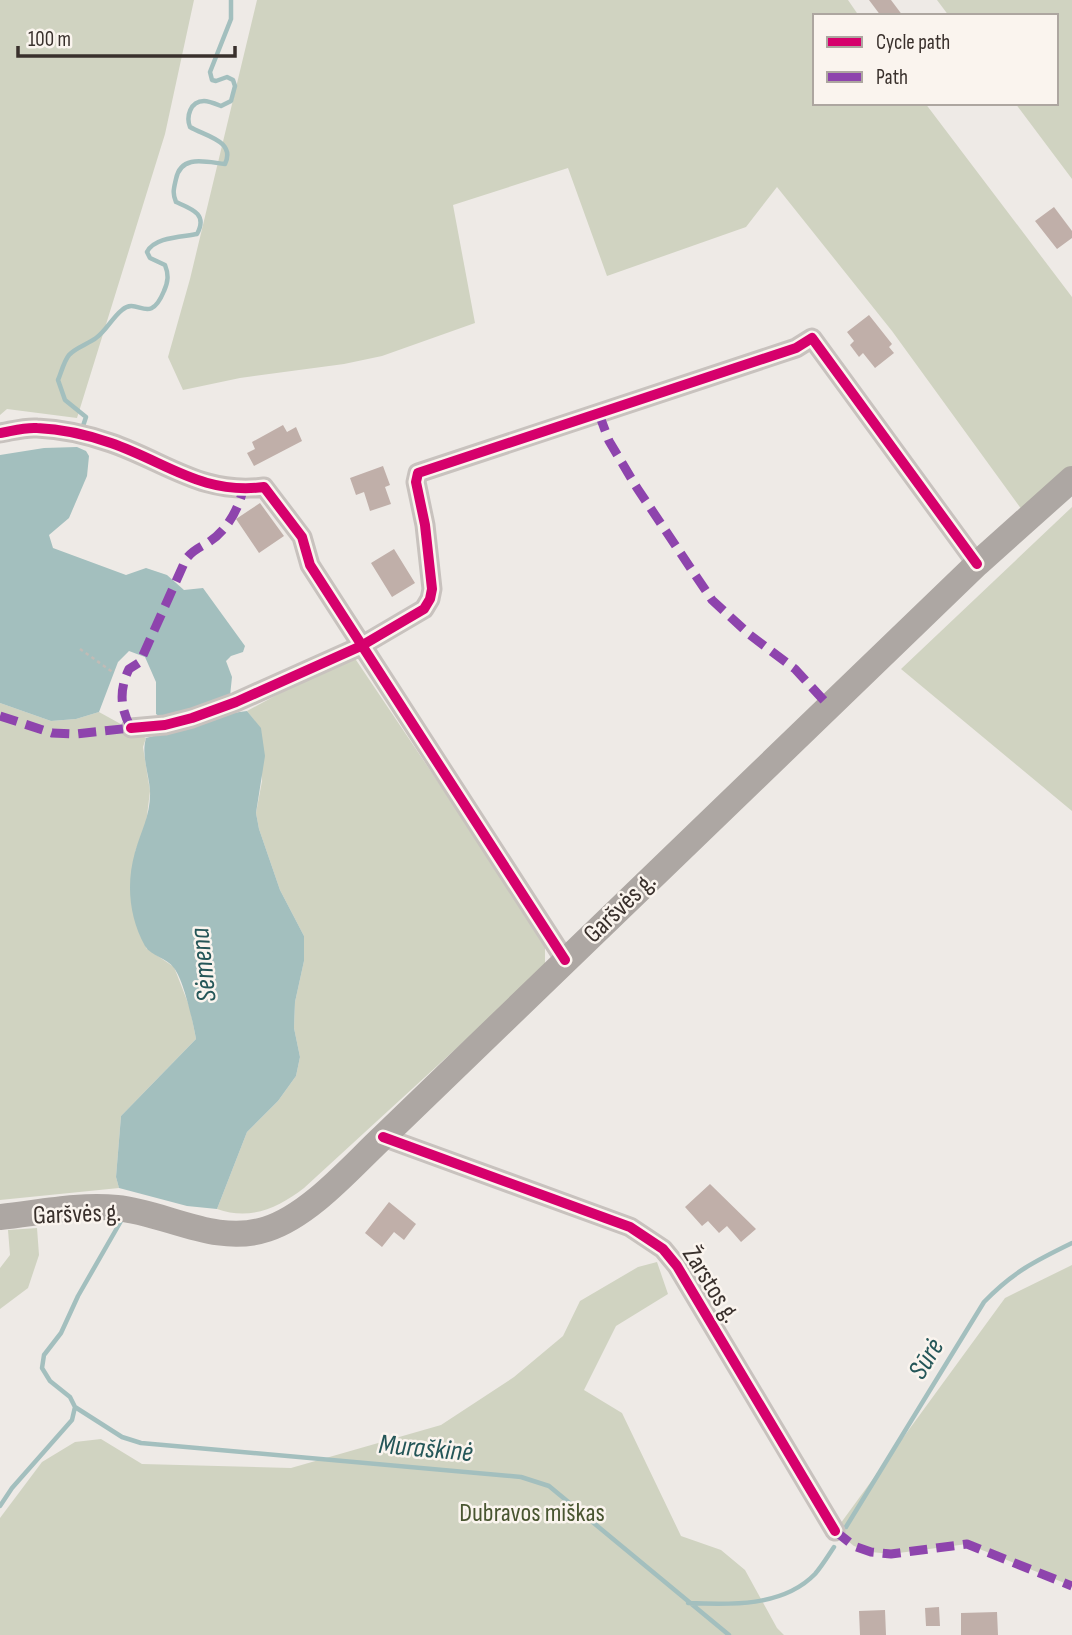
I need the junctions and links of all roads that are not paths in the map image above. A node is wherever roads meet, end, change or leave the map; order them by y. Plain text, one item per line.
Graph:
1 (0, 433) edge
2 (1072, 480) edge
3 (977, 564) junction
4 (361, 646) junction
5 (131, 728) dead end
6 (565, 960) junction
7 (383, 1137) junction
8 (0, 1217) edge
9 (835, 1531) dead end

1 - 4 street
2 - 3 main road, Garšvės g.
3 - 4 street
3 - 6 main road, Garšvės g.
4 - 5 street
4 - 6 street
6 - 7 main road, Garšvės g.
7 - 8 main road, Garšvės g.
7 - 9 street, Žarstos g.

